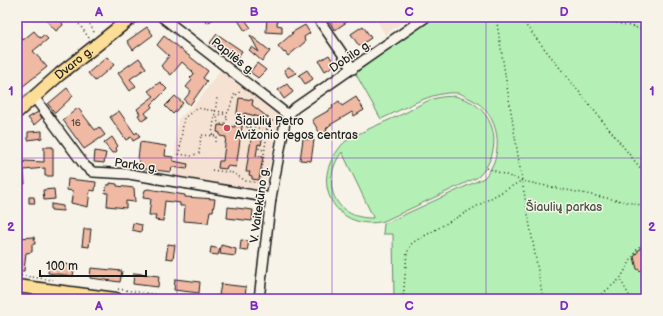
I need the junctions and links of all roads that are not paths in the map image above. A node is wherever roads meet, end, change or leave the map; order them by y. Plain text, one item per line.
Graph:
1 (132, 17) edge
2 (162, 17) edge
3 (317, 17) edge
4 (426, 17) edge
5 (352, 69) junction
6 (34, 97) junction
7 (17, 112) edge
8 (288, 115) junction
9 (271, 198) junction
10 (17, 286) edge
11 (108, 299) edge
12 (259, 299) edge

1 - 6 main road, Dvaro g.
2 - 8 street, Papilės g.
3 - 5 street
4 - 5 street, Dobilo g.
5 - 8 street, Dobilo g.
6 - 7 main road, Dvaro g.
6 - 9 street, Parko g.
8 - 9 street, V. Vaitekūno g.
9 - 12 street, V. Vaitekūno g.
10 - 11 main road

